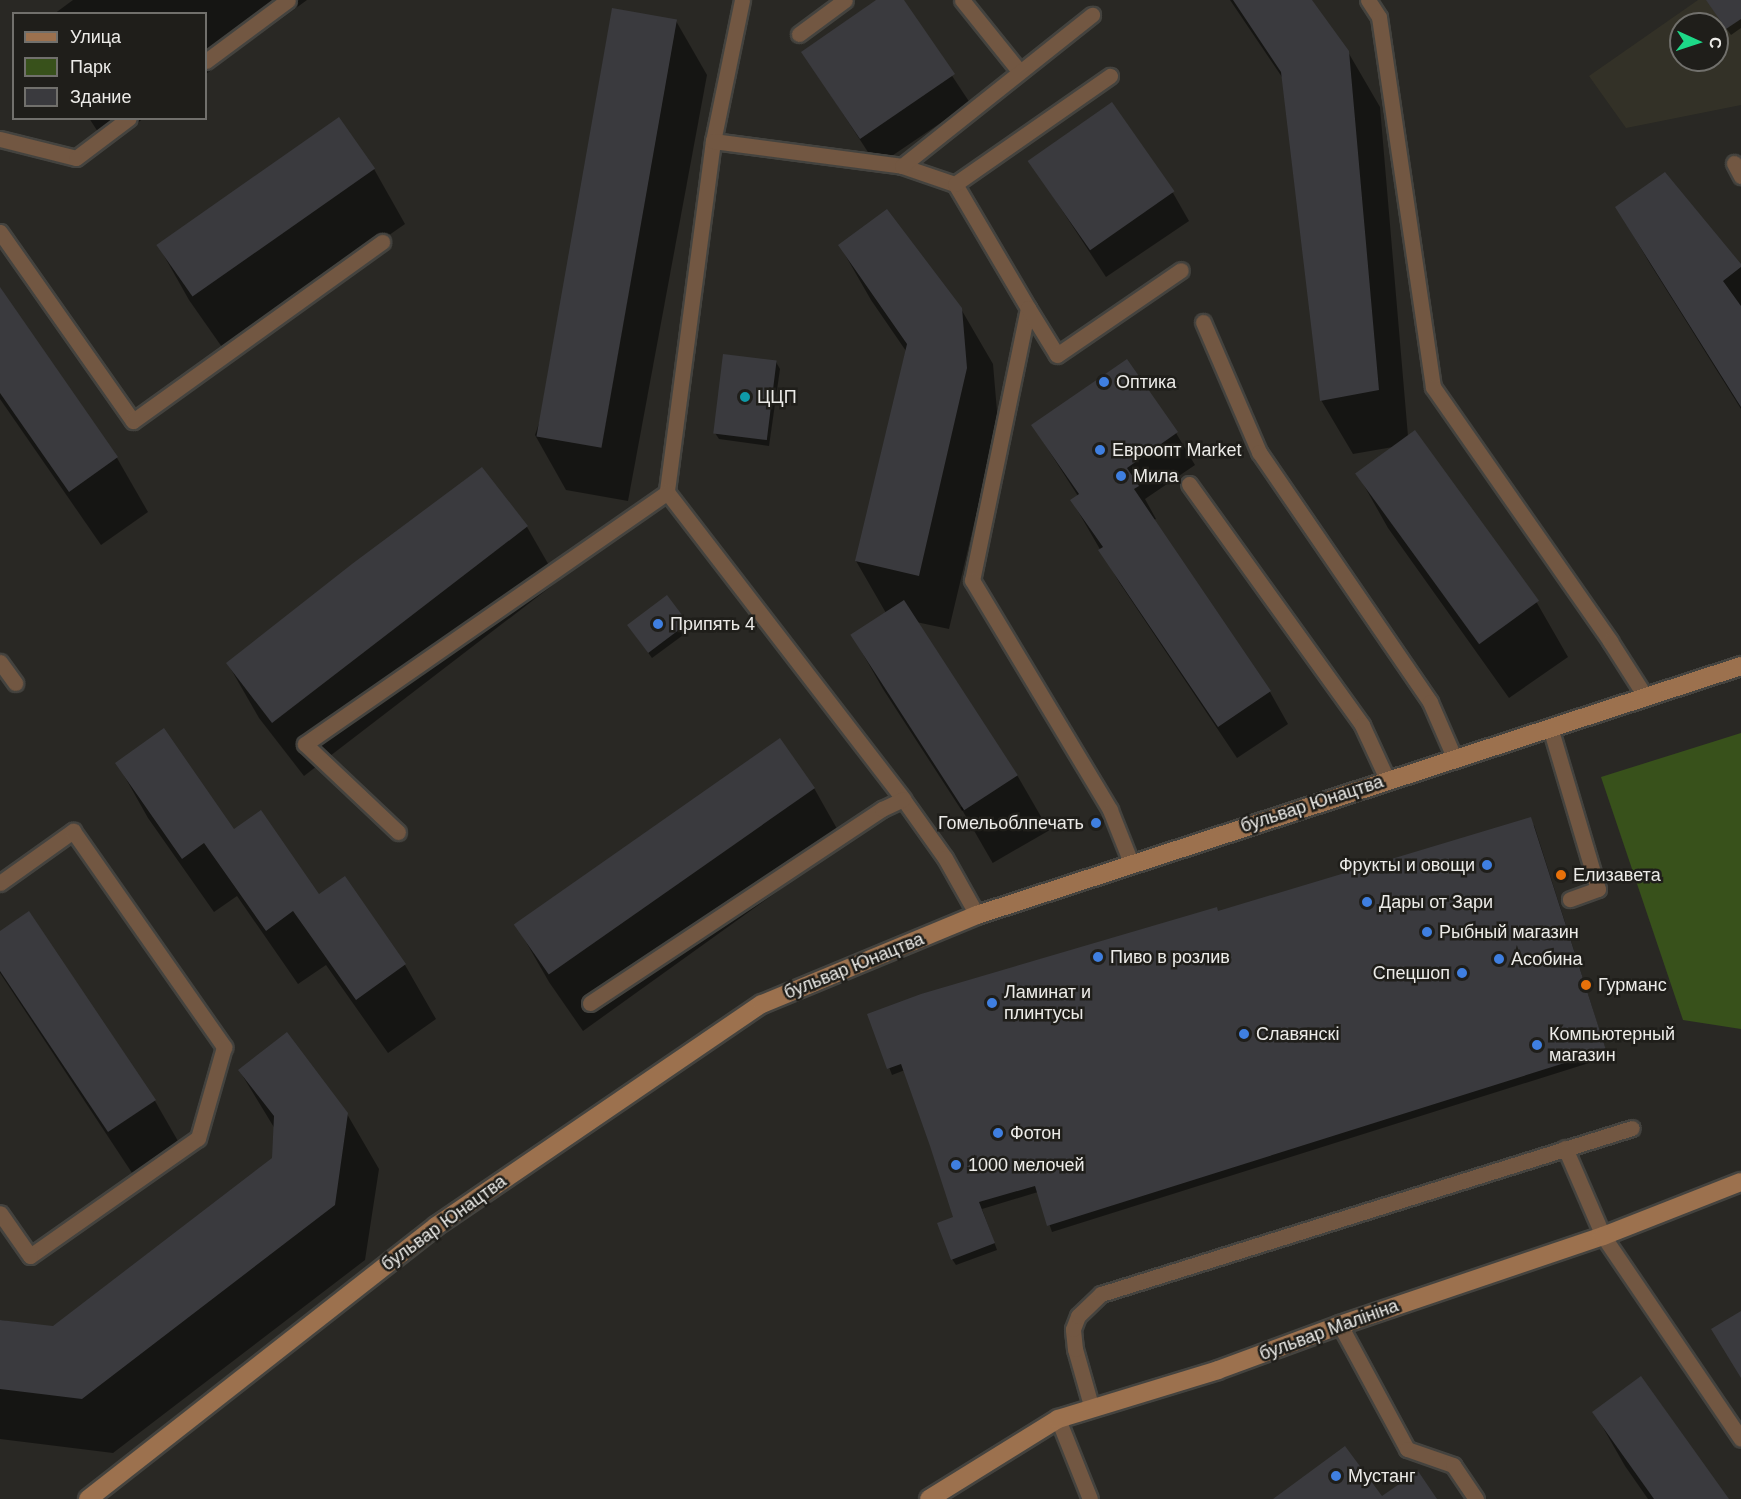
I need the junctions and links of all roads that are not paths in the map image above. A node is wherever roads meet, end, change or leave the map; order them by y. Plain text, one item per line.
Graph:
1 (288, 0) edge
2 (742, 0) edge
3 (845, 0) edge
4 (962, 0) edge
5 (1368, 0) edge
6 (1092, 15) dead end
7 (799, 34) dead end
8 (207, 60) edge
9 (1019, 71) junction
10 (1110, 76) dead end
11 (126, 120) edge
12 (0, 139) edge
13 (713, 141) junction
14 (902, 166) junction
15 (955, 184) junction
16 (0, 232) edge
17 (382, 242) dead end
18 (1181, 270) dead end
19 (1028, 308) junction
20 (1203, 322) dead end
21 (1189, 484) dead end
22 (667, 492) junction
23 (0, 662) edge
24 (1741, 666) edge
25 (15, 683) dead end
26 (1645, 696) junction
27 (1550, 727) junction
28 (1455, 757) junction
29 (1386, 779) junction
30 (903, 800) junction
31 (398, 832) dead end
32 (1132, 865) junction
33 (0, 883) edge
34 (1570, 899) dead end
35 (976, 915) junction
36 (590, 1004) dead end
37 (1632, 1128) dead end
38 (1565, 1148) junction
39 (1741, 1182) edge
40 (0, 1213) edge
41 (1603, 1236) junction
42 (1340, 1324) junction
43 (1092, 1409) junction
44 (1058, 1419) junction
45 (1741, 1439) edge
46 (88, 1499) edge
47 (929, 1499) edge
48 (1090, 1499) edge
49 (1476, 1499) edge

1 - 8 lane
2 - 13 lane
3 - 7 lane
4 - 9 lane
5 - 26 lane
6 - 9 lane
9 - 14 lane
10 - 15 lane
11 - 12 lane
13 - 14 lane
13 - 22 lane
14 - 15 lane
15 - 19 lane
16 - 17 lane
18 - 19 lane
19 - 32 lane
20 - 28 lane
21 - 29 lane
22 - 30 lane
22 - 31 lane
23 - 25 lane
24 - 26 street, бульвар Юнацтва
26 - 27 street, бульвар Юнацтва
27 - 28 street, бульвар Юнацтва
27 - 34 lane
28 - 29 street, бульвар Юнацтва
29 - 32 street, бульвар Юнацтва
30 - 35 lane
30 - 36 lane
32 - 35 street, бульвар Юнацтва
33 - 40 lane
35 - 46 street, бульвар Юнацтва
37 - 38 lane
38 - 41 lane
38 - 43 lane
39 - 41 street, бульвар Малініна
41 - 42 street, бульвар Малініна
41 - 45 lane
42 - 43 street, бульвар Малініна
42 - 49 lane
43 - 44 street, бульвар Малініна
44 - 47 street, бульвар Малініна
44 - 48 lane

